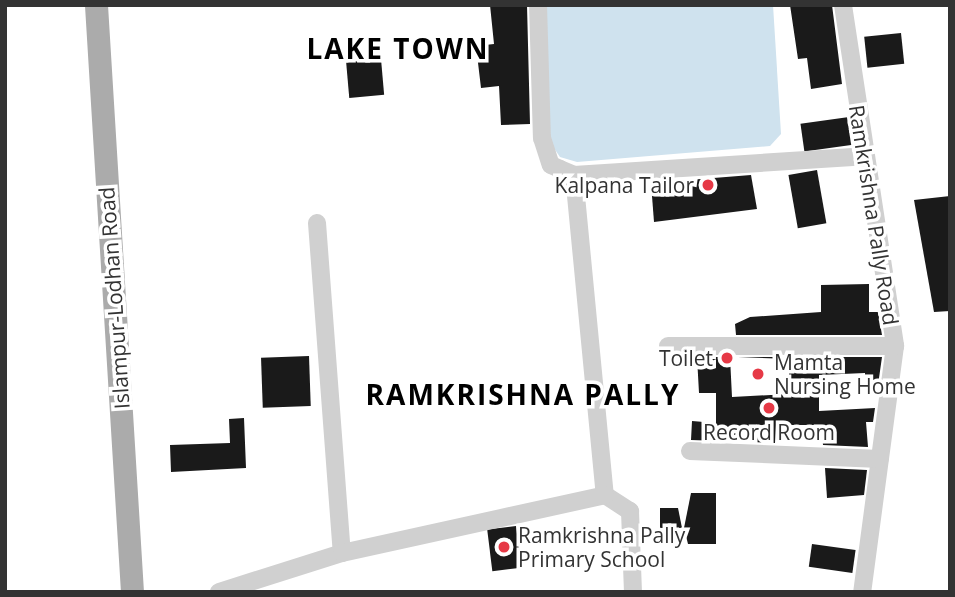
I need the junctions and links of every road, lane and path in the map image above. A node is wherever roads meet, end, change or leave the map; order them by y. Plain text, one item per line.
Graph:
1 (96, 5) edge
2 (538, 5) edge
3 (843, 5) edge
4 (864, 156) junction
5 (574, 175) junction
6 (317, 223) dead end
7 (668, 346) dead end
8 (895, 346) junction
9 (690, 451) dead end
10 (880, 459) junction
11 (605, 495) junction
12 (342, 553) junction
13 (132, 592) edge
14 (219, 592) edge
15 (633, 592) edge
16 (862, 592) edge

1 - 13 main road, Islampur-Lodhan Road
2 - 5 street
3 - 4 street, Ramkrishna Pally Road
4 - 5 street
4 - 8 street, Ramkrishna Pally Road
5 - 11 street
6 - 12 street
7 - 8 street
8 - 10 street, Ramkrishna Pally Road
9 - 10 street
10 - 16 street, Ramkrishna Pally Road
11 - 12 street
11 - 15 street
12 - 14 street

